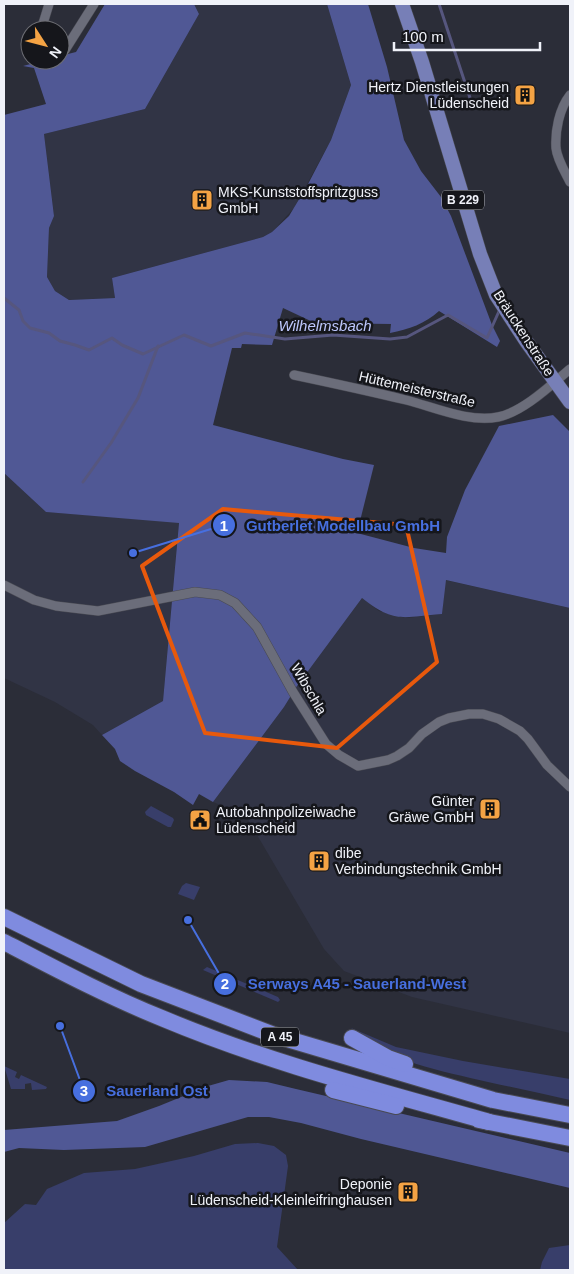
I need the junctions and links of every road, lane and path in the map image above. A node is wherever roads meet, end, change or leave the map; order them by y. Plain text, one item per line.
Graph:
1 (49, 4) edge
2 (94, 4) edge
3 (402, 4) edge
4 (44, 20) edge
5 (70, 42) edge
6 (570, 95) edge
7 (570, 182) edge
8 (570, 369) edge
9 (294, 375) dead end
10 (555, 382) junction
11 (570, 402) edge
12 (4, 585) edge
13 (570, 787) edge
14 (4, 917) edge
15 (4, 942) edge
16 (352, 1038) dead end
17 (333, 1090) dead end
18 (493, 1100) junction
19 (570, 1115) edge
20 (489, 1122) junction
21 (570, 1138) edge

1 - 4 street
2 - 5 street
3 - 10 main road, Bräuckenstraße / B 229
6 - 7 street
8 - 10 street, Hüttemeisterstraße
9 - 10 street, Hüttemeisterstraße
10 - 11 main road, Bräuckenstraße / B 229
12 - 13 street, Wibschla
14 - 18 highway, A 45
15 - 20 highway, A 45
16 - 18 highway
17 - 20 highway
18 - 19 highway, A 45
20 - 21 highway, A 45

